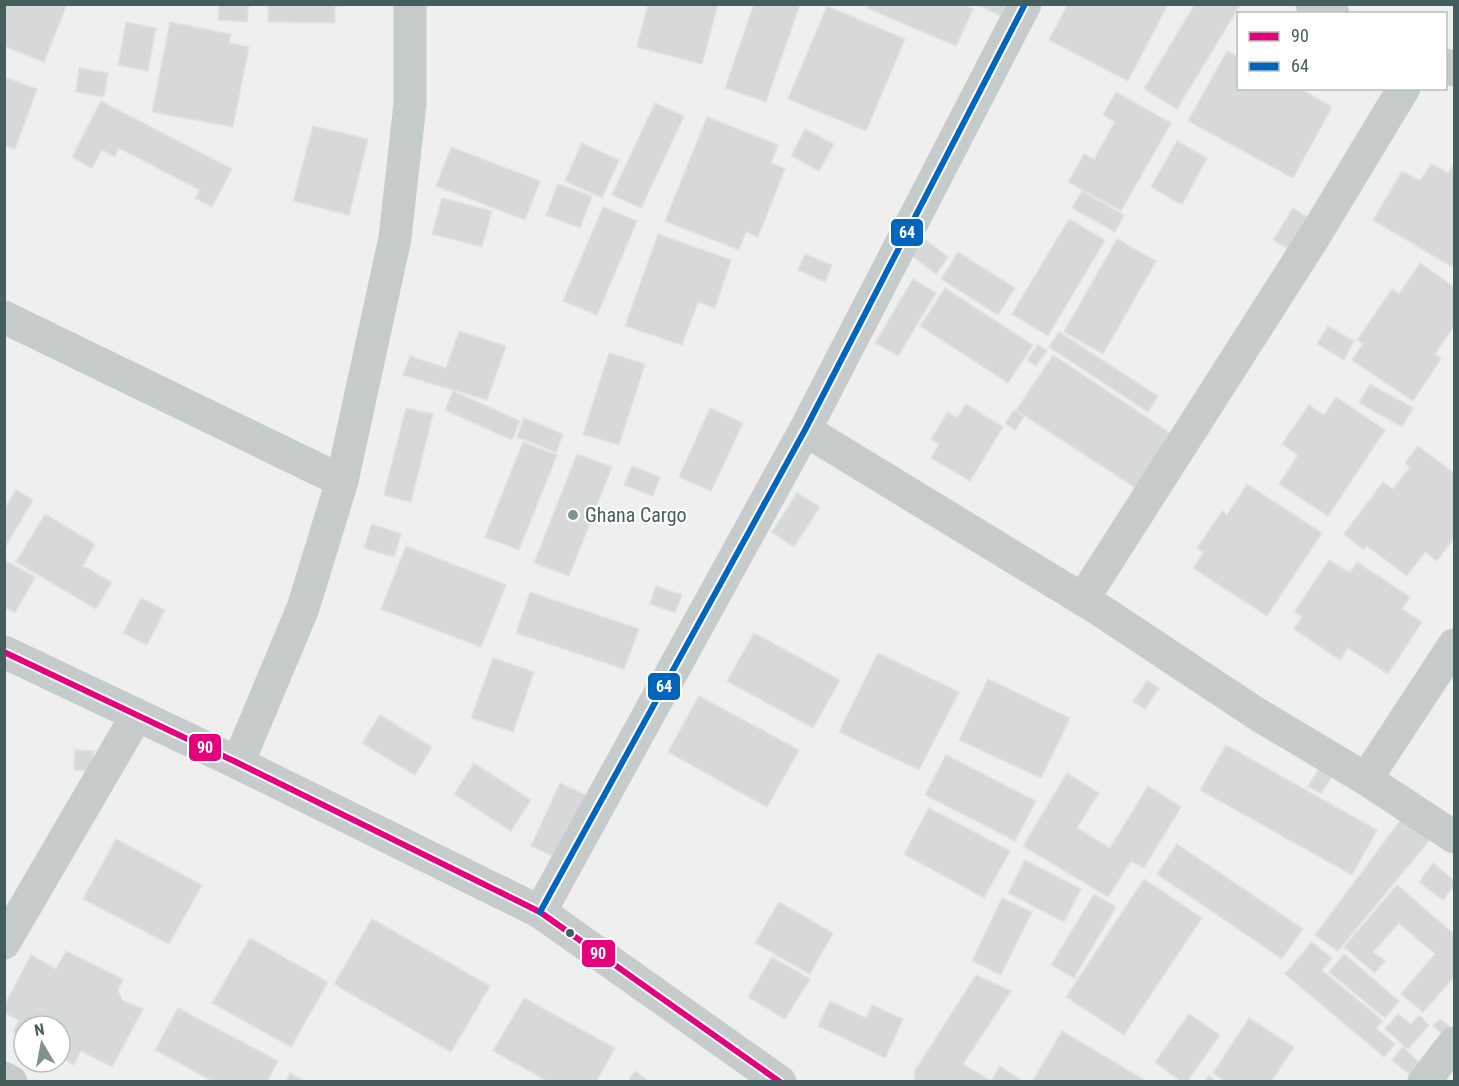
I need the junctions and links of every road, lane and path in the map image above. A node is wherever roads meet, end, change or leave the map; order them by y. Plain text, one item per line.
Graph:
1 (410, 4) edge
2 (1025, 4) edge
3 (1312, 4) edge
4 (1329, 12) edge
5 (1403, 90) edge
6 (4, 317) edge
7 (805, 430) junction
8 (342, 481) junction
9 (1083, 599) junction
10 (1455, 645) edge
11 (4, 652) edge
12 (137, 715) junction
13 (238, 763) junction
14 (1366, 779) junction
15 (1455, 837) edge
16 (540, 912) junction
17 (4, 943) edge
18 (1455, 1043) edge
19 (4, 1078) edge
20 (11, 1082) edge
21 (780, 1082) edge
22 (1424, 1082) edge

1 - 8 street
2 - 7 street
3 - 4 street
5 - 9 street
6 - 8 street
7 - 9 street
7 - 16 street
8 - 13 street
9 - 14 street
10 - 14 street
11 - 12 street
12 - 13 street
12 - 17 street
13 - 16 street
14 - 15 street
16 - 21 street
18 - 22 street
19 - 20 street

